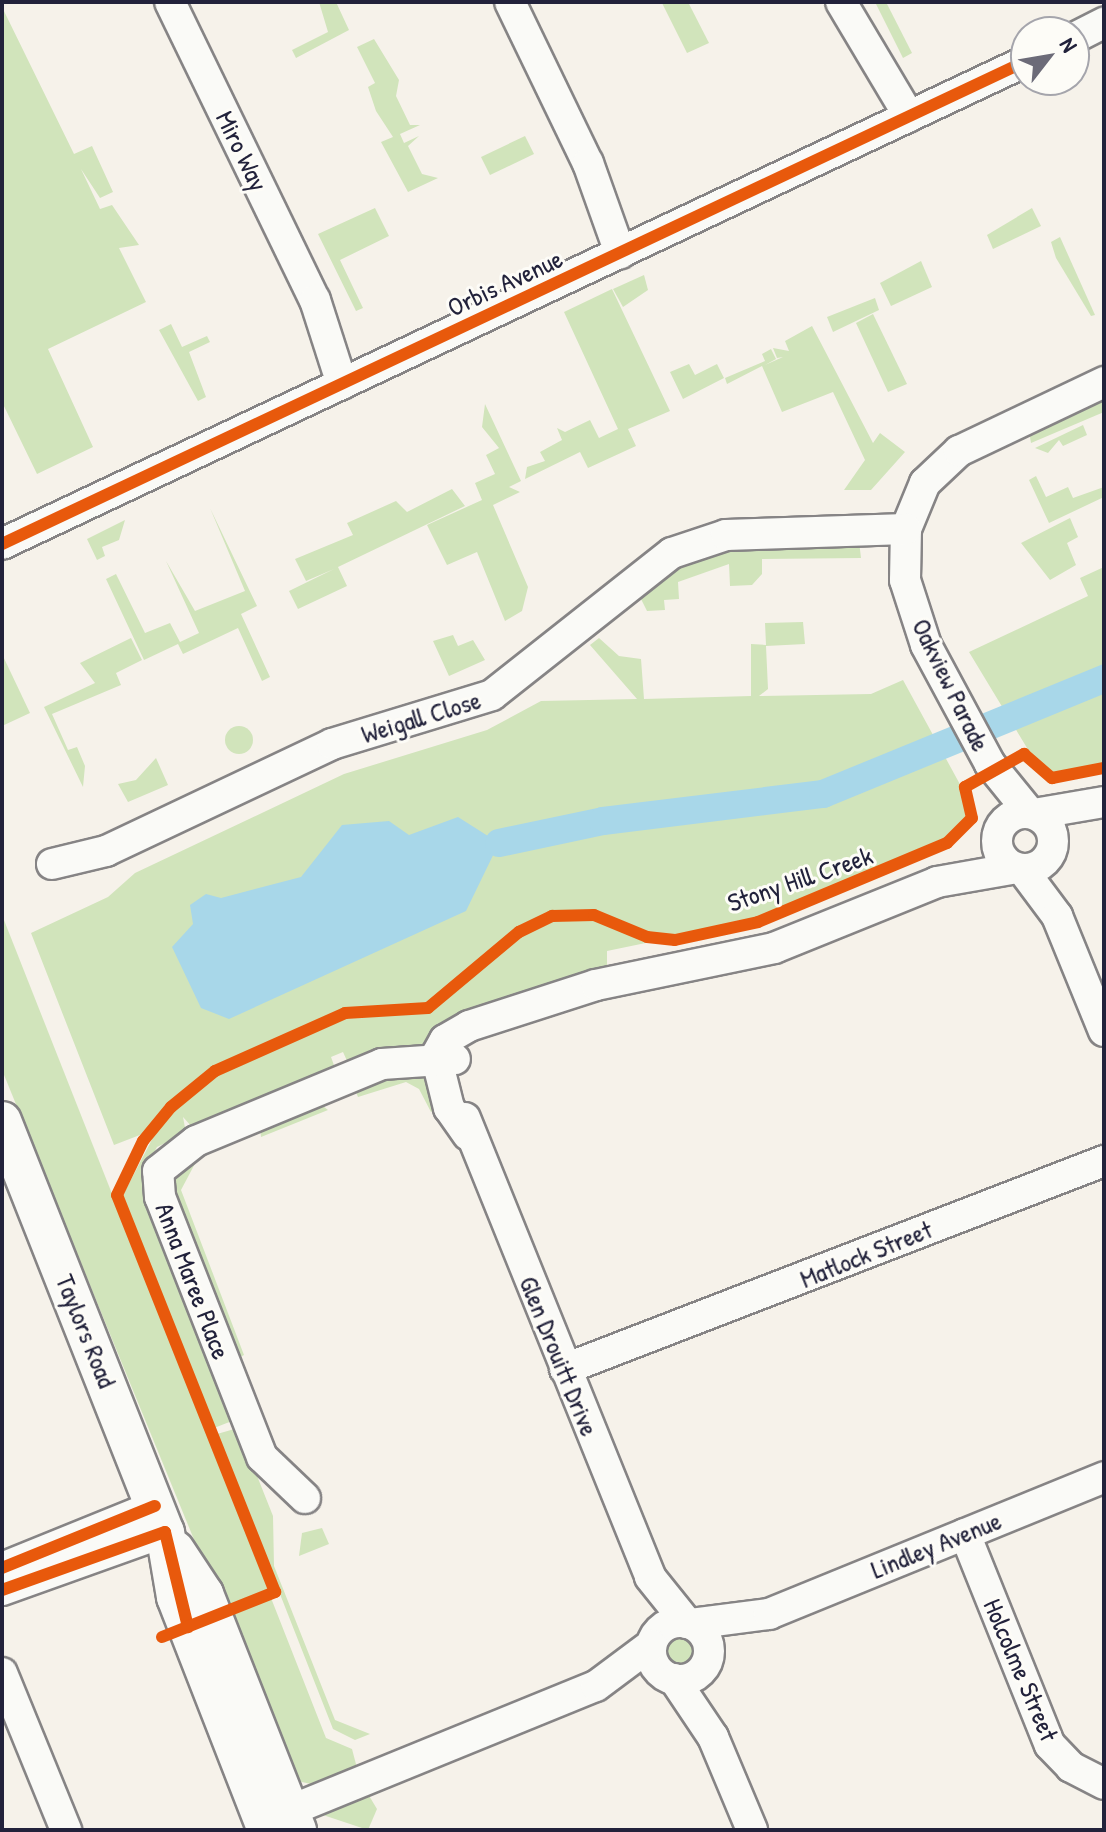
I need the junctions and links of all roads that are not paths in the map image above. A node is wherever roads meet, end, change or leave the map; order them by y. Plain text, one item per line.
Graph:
1 (170, 2) edge
2 (510, 2) edge
3 (841, 2) edge
4 (1010, 69) edge
5 (899, 121) junction
6 (630, 248) junction
7 (353, 379) junction
8 (1104, 382) edge
9 (906, 529) junction
10 (2, 544) edge
11 (990, 764) junction
12 (1104, 802) edge
13 (1031, 813) junction
14 (997, 835) junction
15 (1050, 853) junction
16 (52, 864) dead end
17 (1019, 868) junction
18 (937, 882) junction
19 (1057, 916) junction
20 (1104, 1031) edge
21 (446, 1058) junction
22 (2, 1121) edge
23 (1104, 1150) edge
24 (1090, 1164) edge
25 (568, 1377) junction
26 (1104, 1477) edge
27 (305, 1498) dead end
28 (163, 1526) junction
29 (965, 1534) junction
30 (2, 1568) edge
31 (650, 1577) junction
32 (2, 1590) edge
33 (769, 1614) junction
34 (689, 1624) junction
35 (653, 1641) junction
36 (2, 1658) edge
37 (705, 1664) junction
38 (668, 1677) junction
39 (6, 1681) edge
40 (596, 1686) junction
41 (713, 1737) junction
42 (1104, 1784) edge
43 (279, 1823) edge
44 (66, 1830) edge
45 (752, 1830) edge

1 - 7 street, Miro Way
2 - 6 street
3 - 5 street
4 - 5 street, Orbis Avenue
5 - 6 street, Orbis Avenue
6 - 7 street, Orbis Avenue
7 - 10 street, Orbis Avenue
8 - 9 street, Oakview Parade
9 - 11 street, Oakview Parade
9 - 16 street, Weigall Close
11 - 13 street, Oakview Parade
11 - 14 street, Oakview Parade
12 - 13 street
12 - 15 street
13 - 14 street
13 - 15 street
14 - 17 street
14 - 18 street
15 - 17 street
15 - 19 street
17 - 18 street
17 - 19 street
18 - 21 street
19 - 20 street
21 - 25 street, Glen Drouitt Drive
21 - 27 street, Anna Maree Place
22 - 28 street, Taylors Road
23 - 24 street, Matlock Street
24 - 25 street, Matlock Street
25 - 31 street, Glen Drouitt Drive
26 - 29 street, Lindley Avenue
28 - 30 street
28 - 32 street
28 - 43 street, Taylors Road
29 - 33 street, Lindley Avenue
29 - 42 street, Holcolme Street
31 - 34 street, Glen Drouitt Drive
31 - 35 street, Glen Drouitt Drive
33 - 34 street, Lindley Avenue
33 - 37 street, Lindley Avenue
34 - 35 street
34 - 37 street
35 - 38 street
35 - 40 street
36 - 39 street
37 - 38 street
37 - 41 street
38 - 40 street
38 - 41 street
39 - 44 street
40 - 43 street
41 - 45 street

